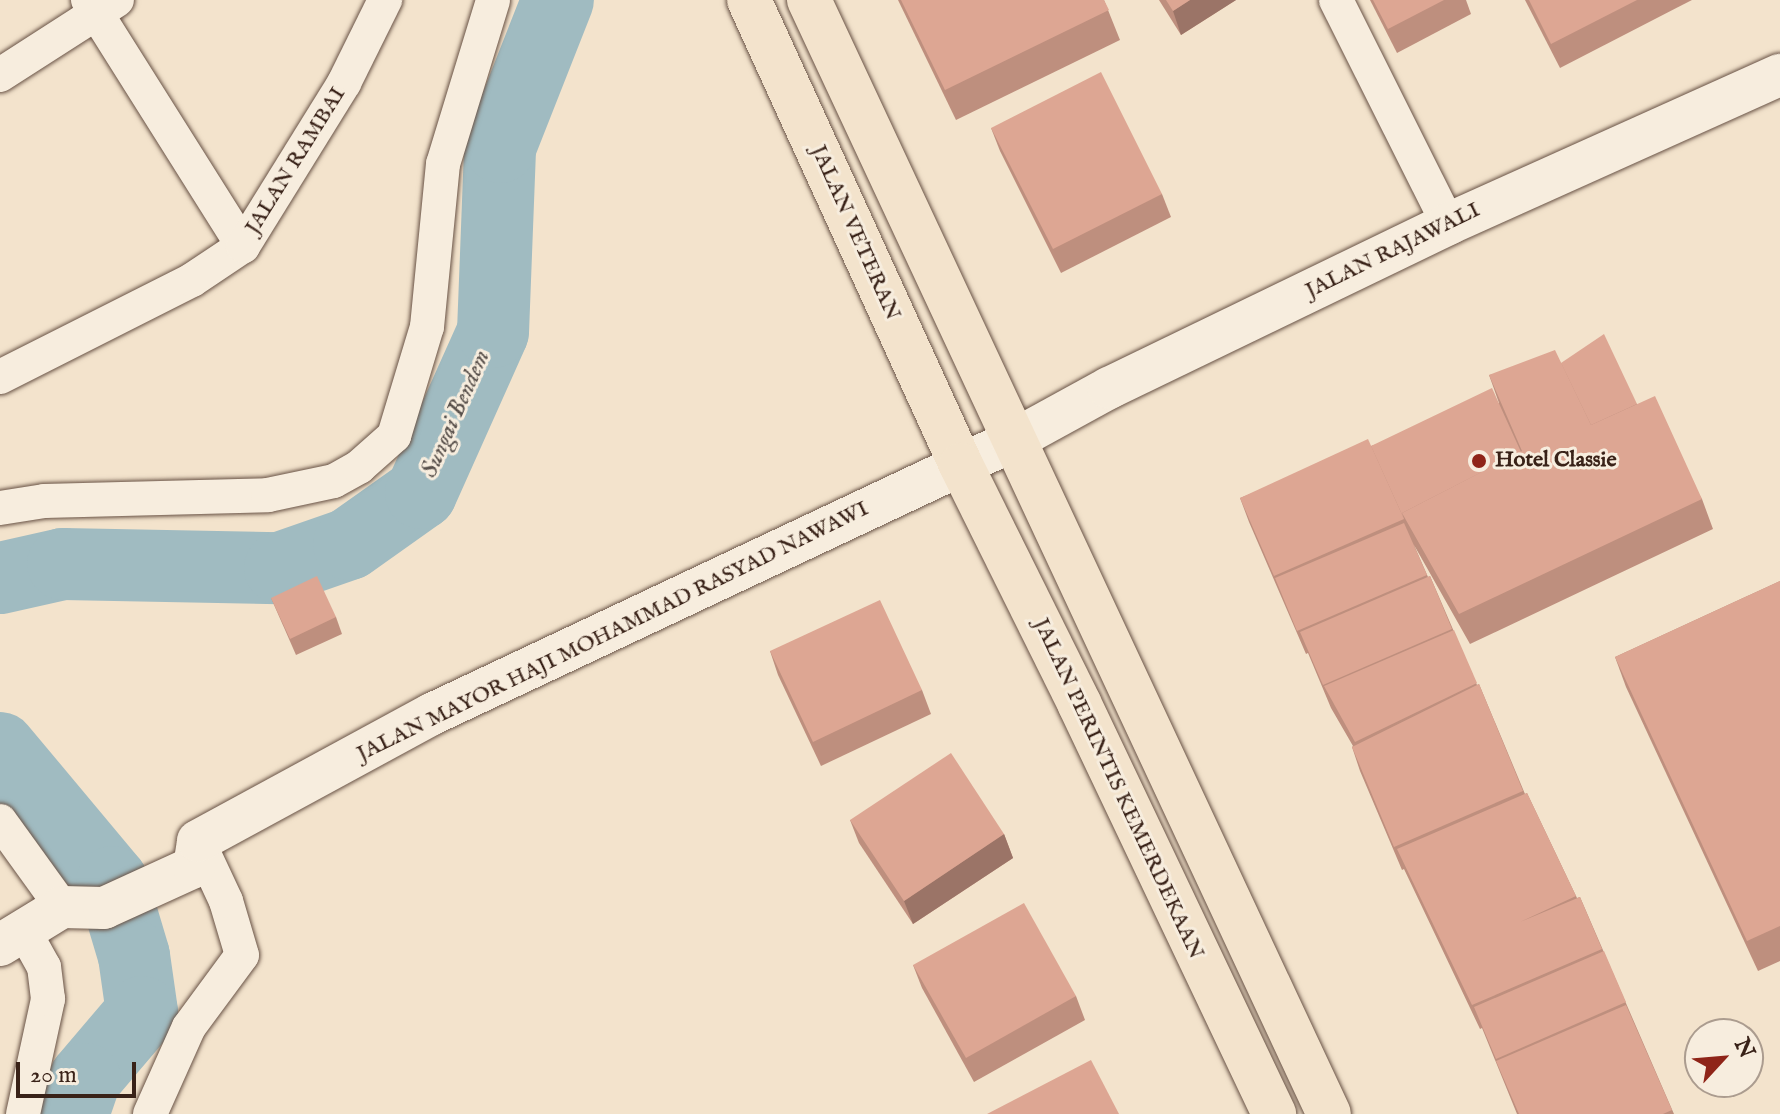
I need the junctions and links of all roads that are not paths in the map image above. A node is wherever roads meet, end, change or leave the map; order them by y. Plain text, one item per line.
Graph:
1 (385, 0) edge
2 (493, 0) edge
3 (749, 0) edge
4 (809, 0) edge
5 (1336, 0) edge
6 (100, 5) edge
7 (0, 75) edge
8 (1780, 75) edge
9 (1448, 224) junction
10 (243, 246) junction
11 (0, 377) edge
12 (1012, 439) junction
13 (961, 465) junction
14 (0, 508) edge
15 (0, 821) edge
16 (196, 854) junction
17 (62, 907) junction
18 (12, 938) edge
19 (23, 1114) edge
20 (150, 1114) edge
21 (1274, 1114) edge
22 (1329, 1114) edge

1 - 10 street, JALAN RAMBAI
2 - 14 street
3 - 13 highway, JALAN VETERAN
4 - 12 highway
5 - 9 street
6 - 7 street
6 - 10 street
8 - 9 street, JALAN RAJAWALI
9 - 12 street, JALAN RAJAWALI
10 - 11 street, JALAN RAMBAI
12 - 13 street, JALAN MAYOR HAJI MOHAMMAD RASYAD NAWAWI
12 - 22 highway
13 - 16 street, JALAN MAYOR HAJI MOHAMMAD RASYAD NAWAWI
13 - 21 highway, JALAN PERINTIS KEMERDEKAAN
15 - 17 street
16 - 17 street, JALAN MAYOR HAJI MOHAMMAD RASYAD NAWAWI
16 - 20 street
17 - 18 street
18 - 19 street

